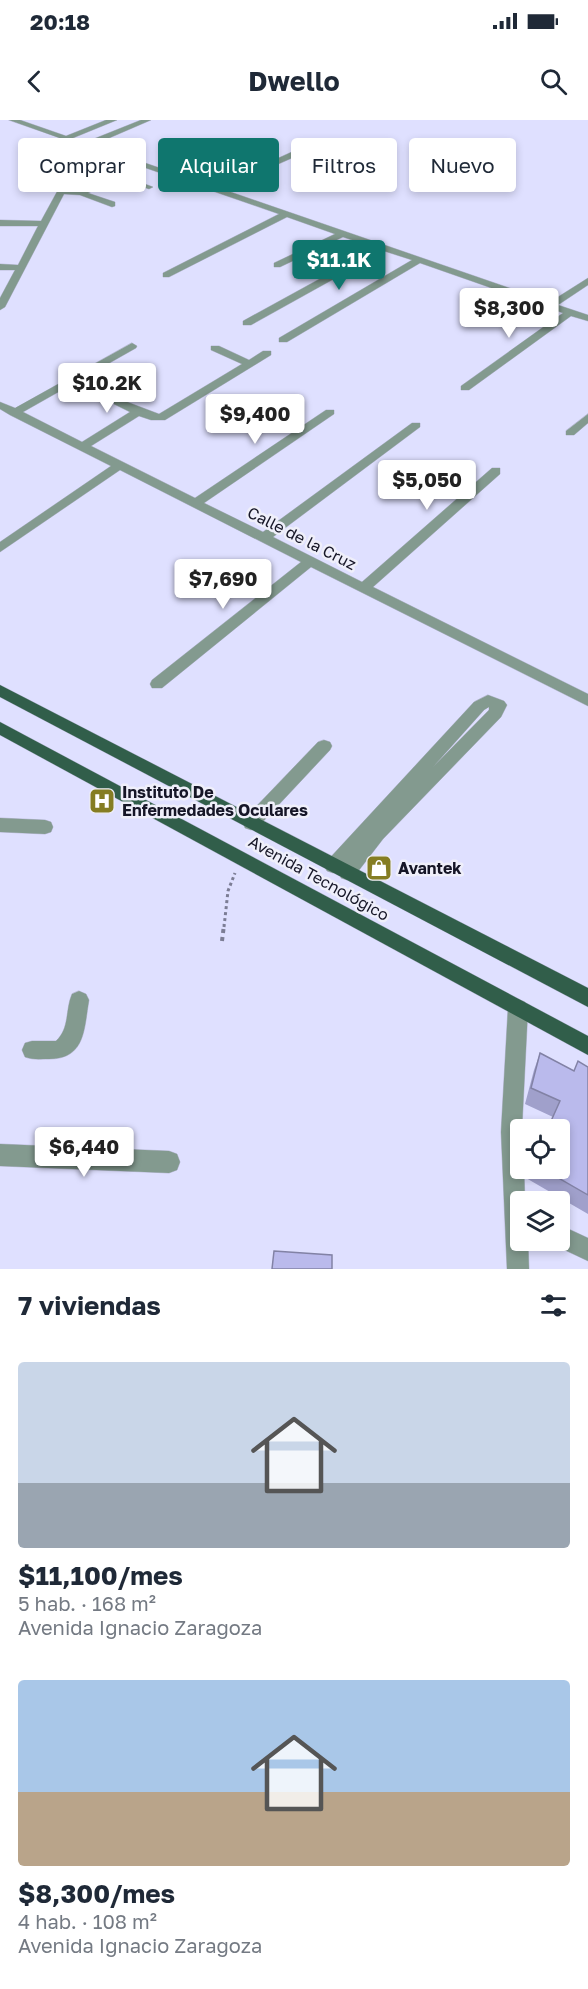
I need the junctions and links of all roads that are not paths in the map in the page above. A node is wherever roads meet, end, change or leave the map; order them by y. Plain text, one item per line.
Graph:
1 (14, 120) edge
2 (113, 120) edge
3 (147, 120) edge
4 (67, 138) joint
5 (104, 138) edge
6 (146, 186) edge
7 (149, 187) dead end
8 (60, 192) edge
9 (71, 192) edge
10 (220, 192) edge
11 (81, 193) joint
12 (112, 204) dead end
13 (285, 215) junction
14 (0, 223) edge
15 (44, 224) junction
16 (341, 234) junction
17 (382, 248) junction
18 (419, 260) junction
19 (277, 265) dead end
20 (0, 267) edge
21 (21, 268) junction
22 (166, 276) dead end
23 (588, 281) edge
24 (1, 303) edge
25 (550, 305) junction
26 (570, 312) junction
27 (588, 318) edge
28 (248, 323) dead end
29 (283, 340) dead end
30 (132, 346) dead end
31 (215, 348) dead end
32 (267, 353) dead end
33 (250, 363) junction
34 (465, 388) dead end
35 (118, 402) dead end
36 (0, 405) edge
37 (138, 411) junction
38 (14, 412) junction
39 (330, 412) dead end
40 (588, 417) edge
41 (416, 425) dead end
42 (570, 434) dead end
43 (83, 446) junction
44 (119, 466) junction
45 (496, 471) dead end
46 (196, 503) junction
47 (264, 537) junction
48 (0, 548) edge
49 (310, 561) junction
50 (363, 588) junction
51 (157, 684) dead end
52 (0, 690) edge
53 (588, 701) edge
54 (0, 728) edge
55 (324, 746) dead end
56 (251, 823) junction
57 (0, 825) edge
58 (45, 827) dead end
59 (340, 869) junction
60 (588, 998) edge
61 (79, 1000) dead end
62 (518, 1008) junction
63 (588, 1046) edge
64 (32, 1050) dead end
65 (0, 1155) edge
66 (169, 1162) dead end
67 (515, 1191) edge
68 (570, 1241) edge
69 (588, 1250) edge
70 (518, 1251) edge
71 (518, 1269) edge

1 - 4 street
2 - 4 street
3 - 5 street
6 - 7 street
8 - 15 street
9 - 11 street
10 - 13 street
11 - 12 street
13 - 16 street
13 - 22 street
14 - 15 street
15 - 21 street
16 - 17 street
16 - 19 street
17 - 18 street
17 - 28 street
18 - 25 street
18 - 29 street
20 - 21 street
21 - 24 street
23 - 25 street
25 - 26 street
26 - 27 street
26 - 34 street
30 - 38 street
31 - 33 street
32 - 33 street
33 - 37 street
35 - 37 street
36 - 38 street, Calle de la Cruz
37 - 43 street
38 - 43 street, Calle de la Cruz
39 - 46 street
40 - 42 street
41 - 47 street
43 - 44 street, Calle de la Cruz
44 - 46 street, Calle de la Cruz
44 - 48 street
45 - 50 street
46 - 47 street, Calle de la Cruz
47 - 49 street, Calle de la Cruz
49 - 50 street, Calle de la Cruz
49 - 51 street
50 - 53 street, Calle de la Cruz
52 - 56 main road, Avenida Tecnológico
54 - 62 main road, Avenida Tecnológico
55 - 56 street
56 - 59 main road, Avenida Tecnológico
57 - 58 street
59 - 59 street
59 - 60 main road, Avenida Tecnológico
61 - 64 street
62 - 63 main road, Avenida Tecnológico
62 - 67 street
65 - 66 street
68 - 69 street
70 - 71 street

